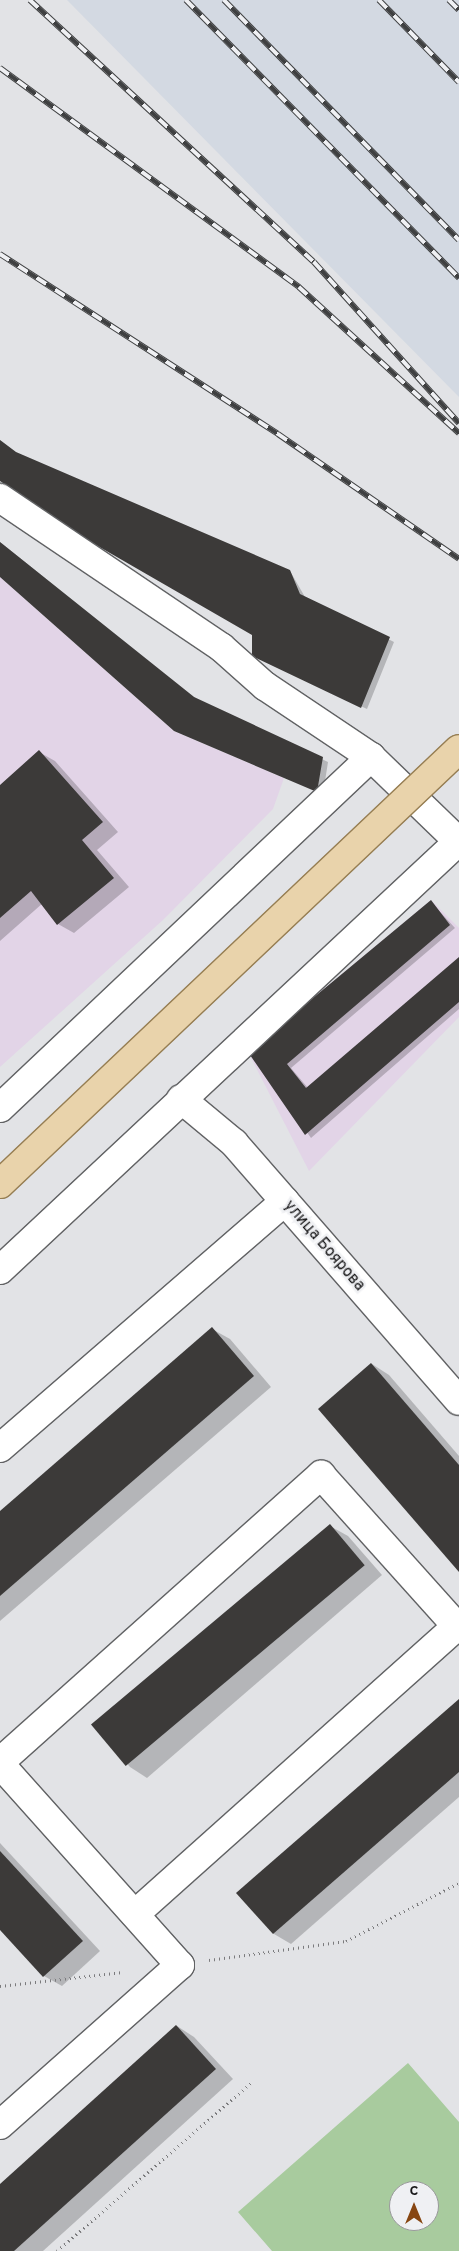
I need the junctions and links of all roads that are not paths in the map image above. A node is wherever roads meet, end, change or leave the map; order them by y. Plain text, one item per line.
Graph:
1 (0, 498) edge
2 (459, 748) edge
3 (371, 757) junction
4 (459, 841) edge
5 (181, 1099) junction
6 (0, 1108) edge
7 (0, 1184) edge
8 (286, 1201) junction
9 (0, 1270) edge
10 (459, 1401) edge
11 (0, 1448) edge
12 (458, 1627) edge
13 (0, 1763) edge
14 (135, 1914) junction
15 (0, 2126) edge

1 - 3 street
2 - 7 main road, bridge
3 - 4 street
3 - 6 street
4 - 5 street
5 - 8 street, улица Боярова
5 - 9 street
8 - 10 street, улица Боярова
8 - 11 street
12 - 13 street
12 - 14 street
13 - 14 street
14 - 15 street

